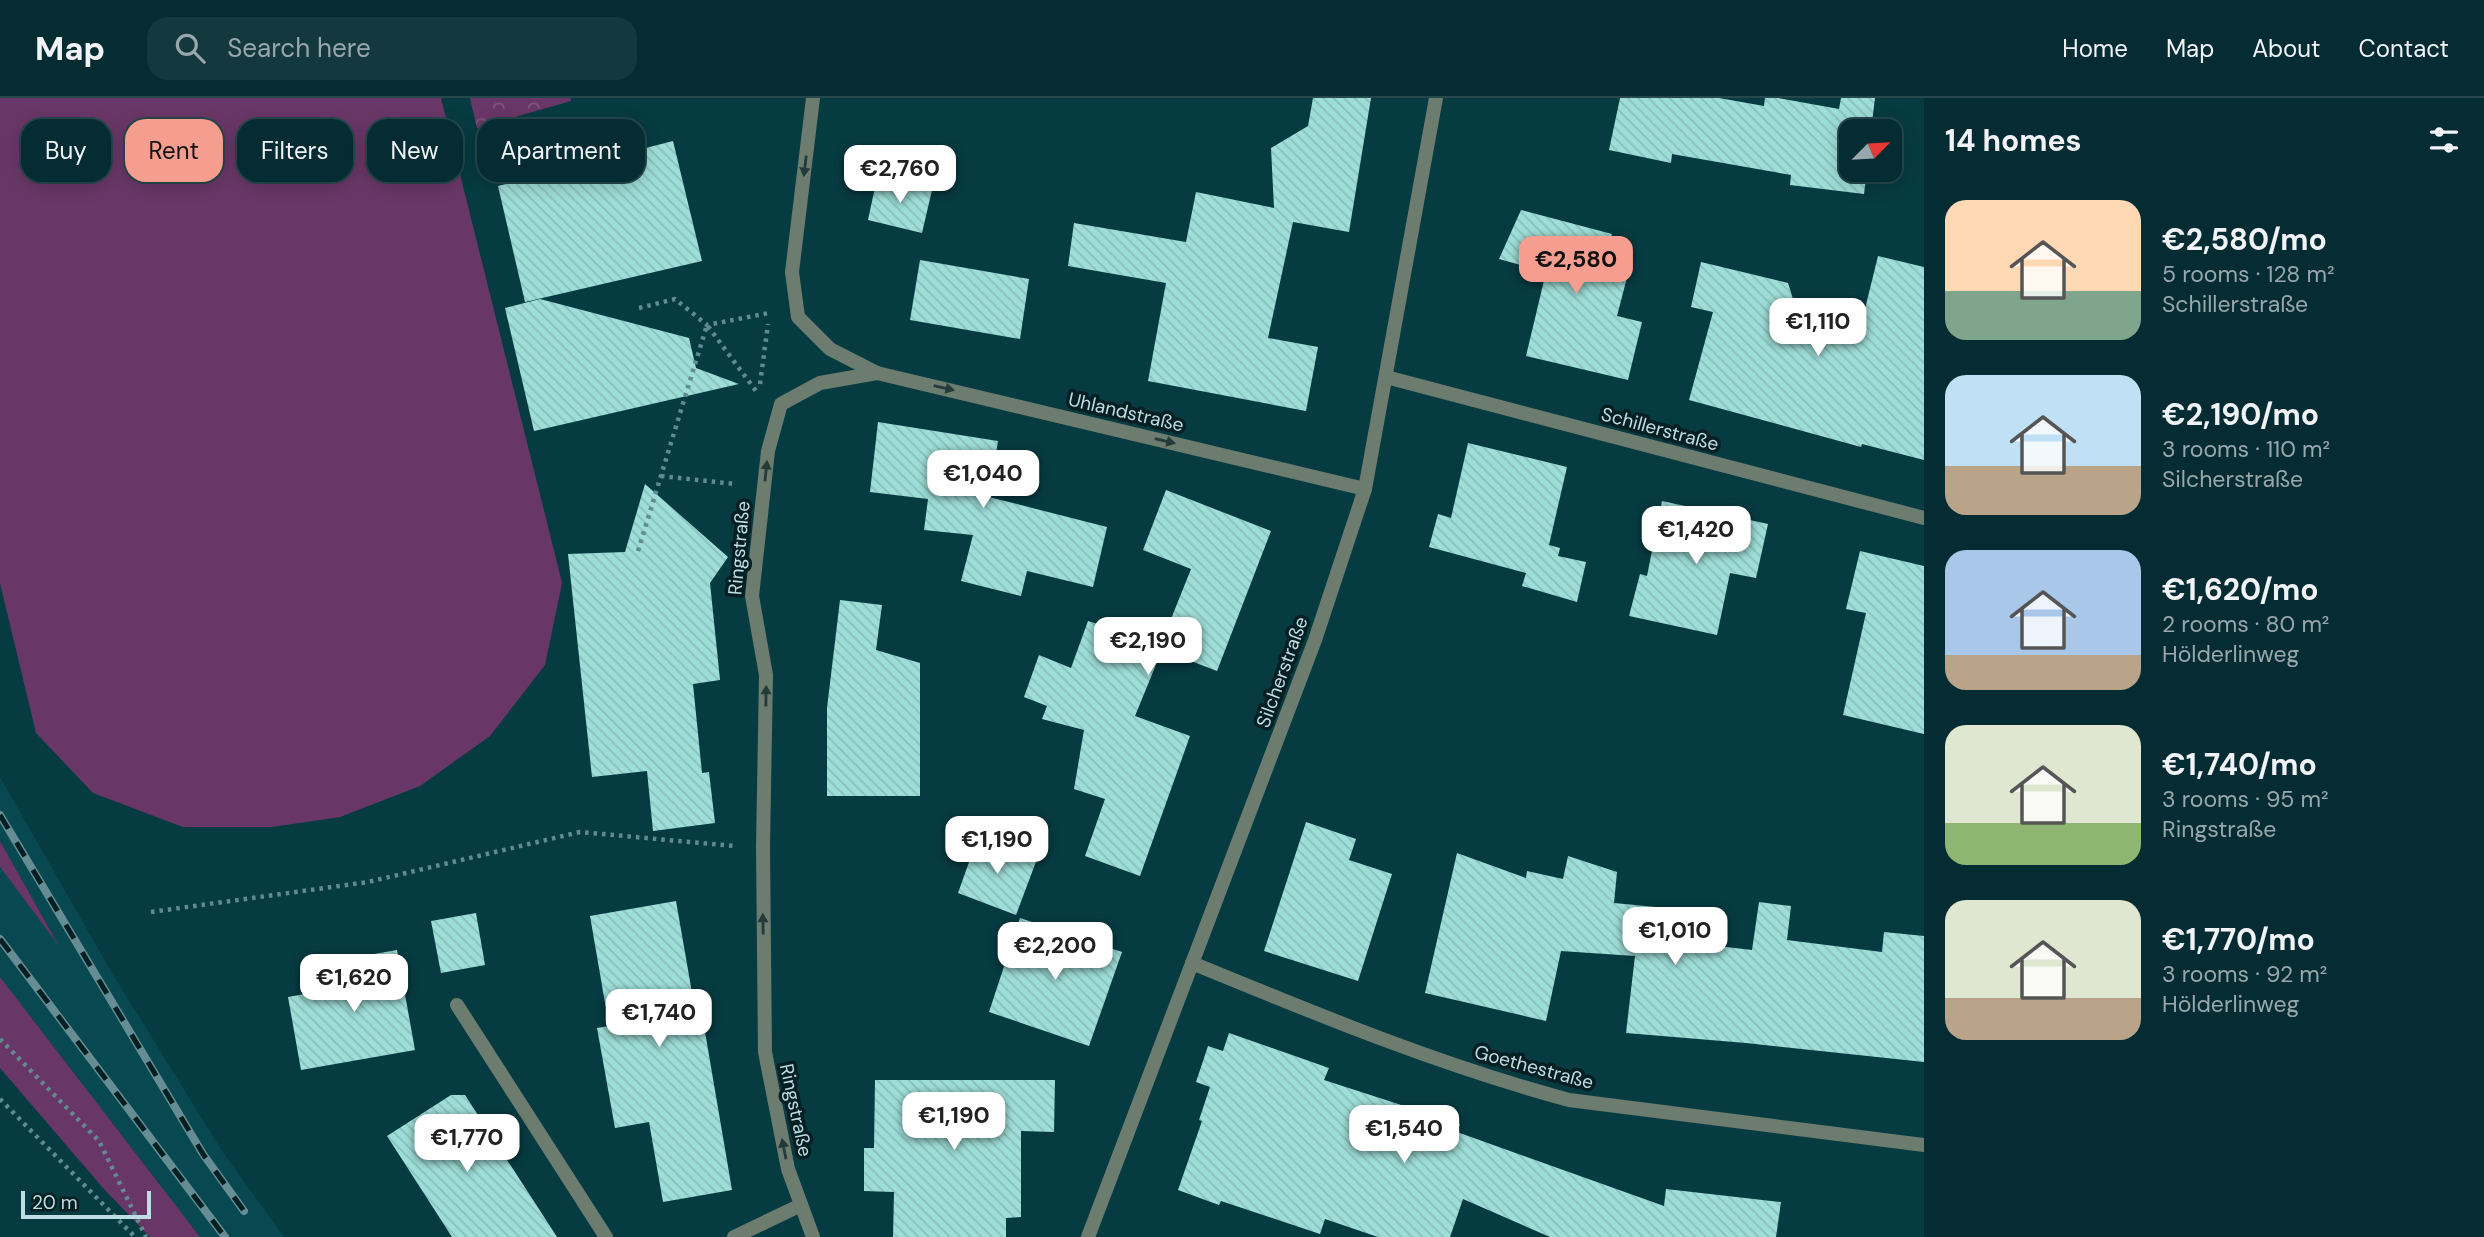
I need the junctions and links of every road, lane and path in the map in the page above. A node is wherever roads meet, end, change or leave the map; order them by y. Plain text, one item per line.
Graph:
1 (813, 98) edge
2 (1436, 98) edge
3 (639, 308) dead end
4 (769, 313) dead end
5 (707, 325) junction
6 (877, 373) junction
7 (1386, 377) junction
8 (759, 395) dead end
9 (661, 476) junction
10 (746, 485) dead end
11 (1365, 489) junction
12 (1924, 518) edge
13 (638, 551) dead end
14 (763, 847) junction
15 (151, 912) dead end
16 (1192, 962) junction
17 (457, 1005) dead end
18 (0, 1039) edge
19 (0, 1099) edge
20 (1924, 1145) edge
21 (801, 1205) junction
22 (135, 1237) edge
23 (146, 1237) edge
24 (606, 1237) edge
25 (734, 1237) edge
26 (813, 1237) edge
27 (1088, 1237) edge

1 -> 6 street
2 - 7 street, Silcherstraße
3 - 5 path
4 - 5 path
5 - 8 path
5 - 9 path
6 -> 11 street, Uhlandstraße
14 -> 6 street, Ringstraße
7 - 11 street, Silcherstraße
7 - 12 street, Schillerstraße
9 - 10 path
9 - 13 path
11 - 16 street, Silcherstraße
14 - 15 path
21 -> 14 street, Ringstraße
16 - 20 street, Goethestraße
16 - 27 street, Silcherstraße
17 - 24 street
18 - 23 path
19 - 22 path
21 - 25 street
21 - 26 street, Ringstraße

